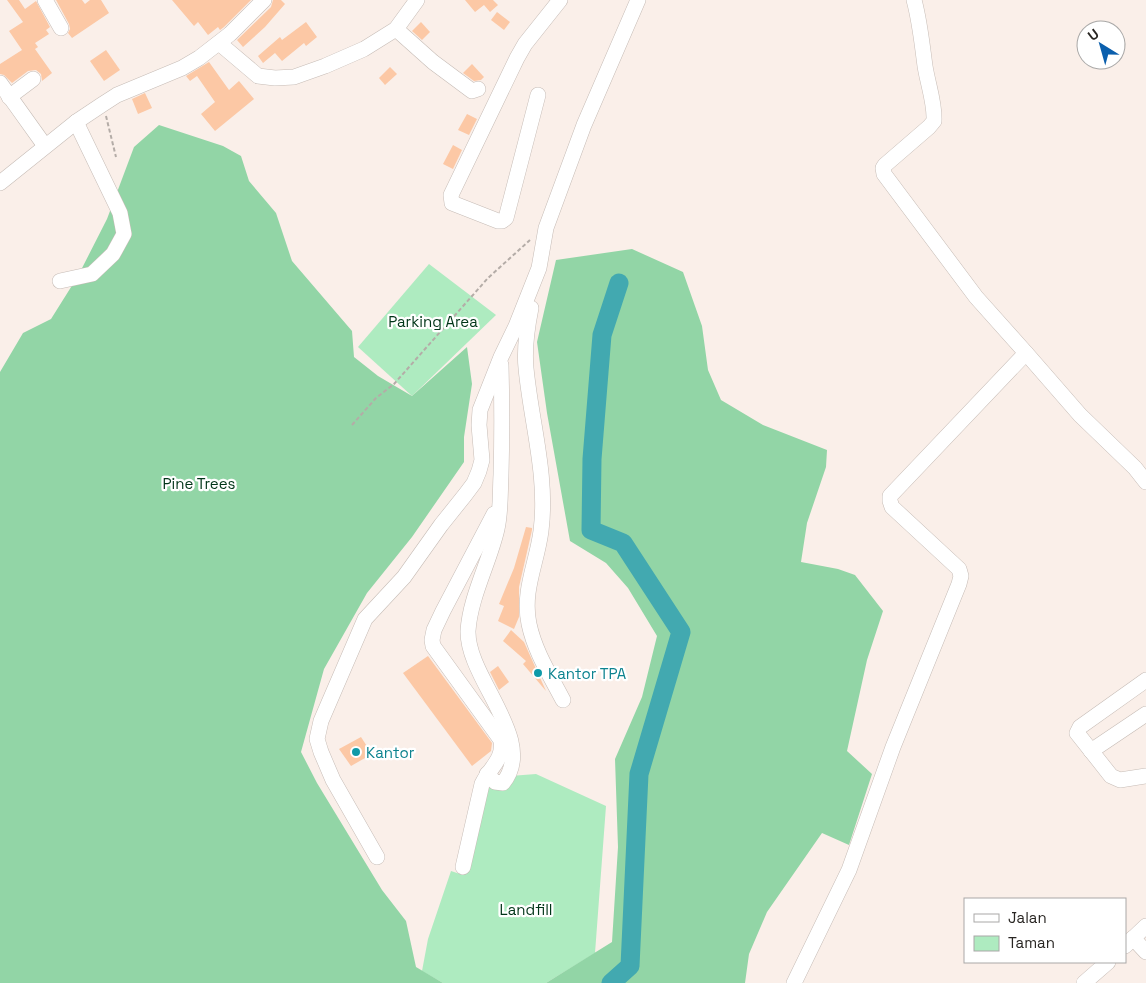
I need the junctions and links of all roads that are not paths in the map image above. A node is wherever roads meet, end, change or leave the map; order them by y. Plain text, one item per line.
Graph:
1 (45, 0) edge
2 (264, 0) edge
3 (416, 0) edge
4 (560, 0) edge
5 (638, 0) edge
6 (914, 0) edge
7 (61, 28) dead end
8 (396, 29) junction
9 (219, 43) junction
10 (33, 79) dead end
11 (0, 83) edge
12 (478, 89) dead end
13 (538, 95) dead end
14 (9, 97) junction
15 (76, 122) junction
16 (45, 146) junction
17 (0, 183) edge
18 (539, 268) junction
19 (60, 281) dead end
20 (1026, 353) junction
21 (501, 357) junction
22 (1146, 482) edge
23 (500, 503) junction
24 (1146, 680) edge
25 (563, 700) dead end
26 (1146, 714) edge
27 (1091, 751) junction
28 (487, 774) junction
29 (1146, 777) edge
30 (377, 857) dead end
31 (463, 867) dead end
32 (1146, 926) edge
33 (1129, 942) edge
34 (1146, 952) edge
35 (1107, 963) edge
36 (794, 983) edge
37 (1084, 983) edge

1 - 7 street
2 - 9 street
3 - 8 street
4 - 13 street
5 - 18 street
6 - 20 street
8 - 9 street
8 - 12 street
9 - 15 street
10 - 14 street
11 - 14 street
14 - 16 street
15 - 16 street
15 - 19 street
16 - 17 street
18 - 21 street
18 - 25 street
20 - 22 street
20 - 36 street
21 - 23 street
21 - 30 street
23 - 28 street
23 - 28 street
24 - 27 street
26 - 27 street
27 - 29 street
28 - 31 street
32 - 33 street
33 - 34 street
35 - 37 street

